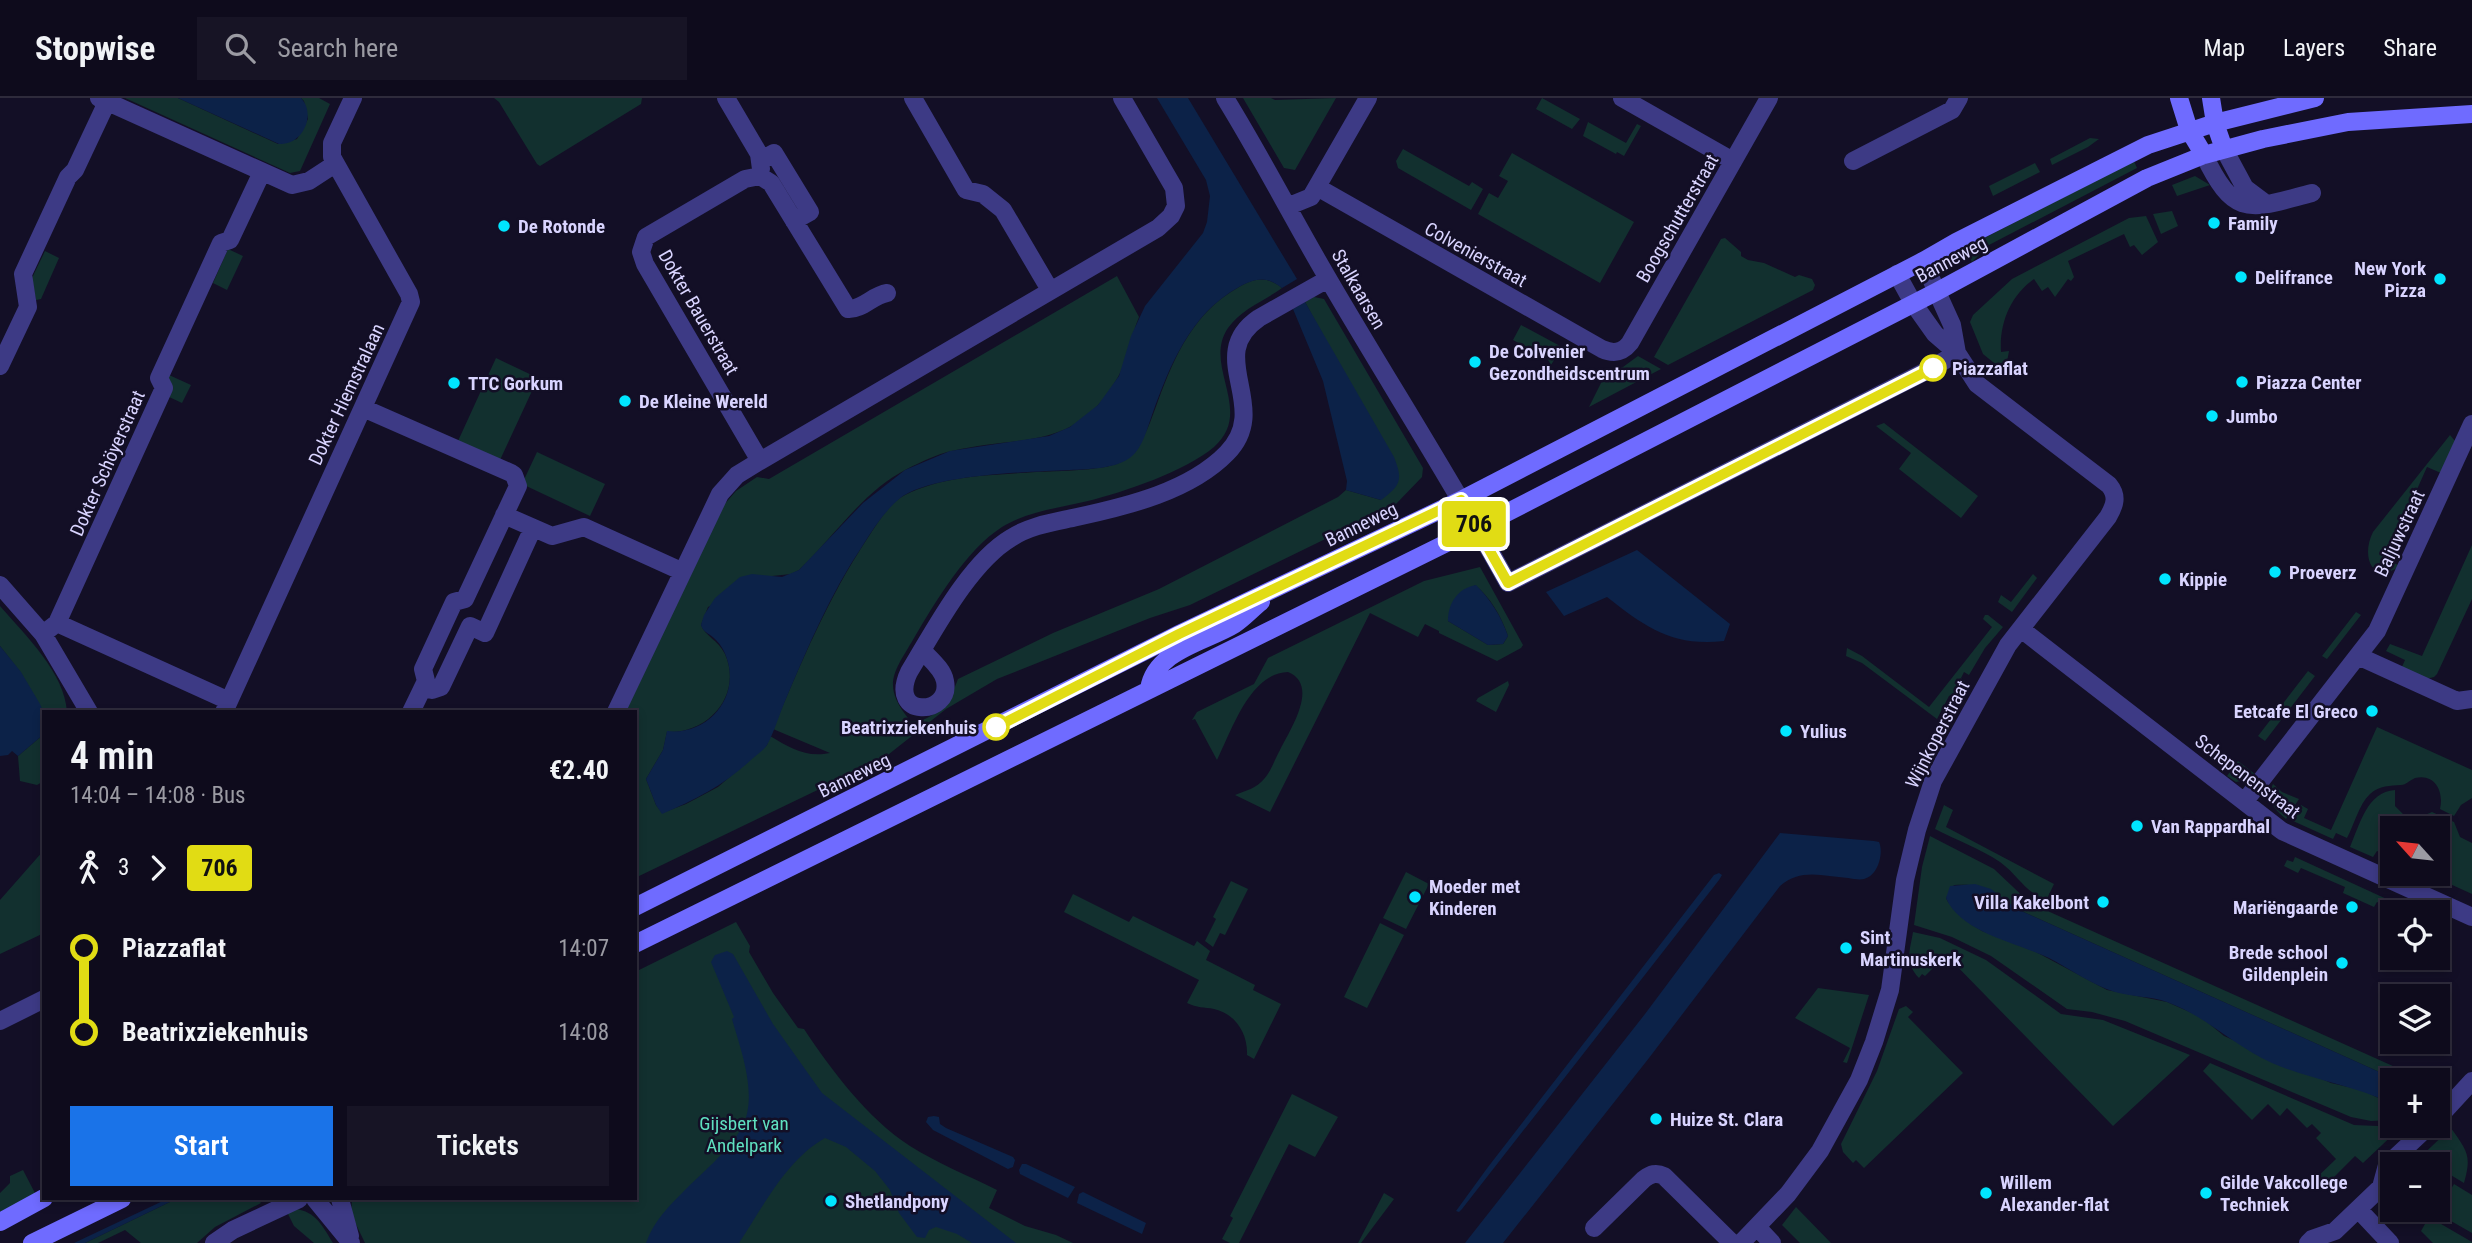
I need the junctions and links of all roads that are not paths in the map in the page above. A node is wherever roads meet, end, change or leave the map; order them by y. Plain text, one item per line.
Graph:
1 (353, 98) edge
2 (726, 98) edge
3 (913, 98) edge
4 (1122, 98) edge
5 (1225, 98) edge
6 (1368, 98) edge
7 (1622, 98) edge
8 (1769, 98) edge
9 (1959, 98) edge
10 (2179, 98) edge
11 (2211, 98) edge
12 (2315, 98) edge
13 (103, 100) edge
14 (2472, 114) edge
15 (2216, 123) junction
16 (2189, 130) junction
17 (2224, 149) junction
18 (2204, 155) junction
19 (1733, 161) junction
20 (1853, 161) dead end
21 (335, 164) junction
22 (760, 168) junction
23 (262, 172) junction
24 (1317, 187) junction
25 (2312, 193) dead end
26 (2265, 203) junction
27 (1289, 206) junction
28 (794, 221) junction
29 (1923, 261) junction
30 (1897, 274) junction
31 (1328, 279) junction
32 (1050, 290) junction
33 (1936, 292) junction
34 (887, 293) dead end
35 (1913, 303) junction
36 (1616, 352) joint
37 (1956, 353) junction
38 (0, 366) edge
39 (363, 408) junction
40 (2472, 424) edge
41 (760, 461) junction
42 (1461, 500) junction
43 (505, 514) junction
44 (533, 528) junction
45 (1477, 528) junction
46 (681, 571) junction
47 (0, 585) edge
48 (1279, 586) junction
49 (50, 628) junction
50 (2021, 629) junction
51 (922, 650) dead end
52 (2358, 656) junction
53 (423, 687) junction
54 (1149, 689) junction
55 (2472, 699) edge
56 (226, 707) edge
57 (88, 710) edge
58 (412, 710) edge
59 (617, 710) edge
60 (2245, 801) junction
61 (637, 906) edge
62 (2472, 917) edge
63 (637, 943) edge
64 (42, 1000) edge
65 (0, 1021) edge
66 (2472, 1081) edge
67 (2450, 1105) edge
68 (2416, 1138) edge
69 (42, 1199) edge
70 (120, 1200) edge
71 (297, 1200) edge
72 (316, 1200) edge
73 (340, 1200) edge
74 (2358, 1209) junction
75 (0, 1222) edge
76 (1757, 1227) junction
77 (1594, 1228) dead end
78 (32, 1243) edge
79 (214, 1243) edge
80 (1732, 1243) edge
81 (1741, 1243) edge
82 (1772, 1243) edge
83 (2308, 1243) edge
84 (2390, 1243) edge

1 - 21 street
2 - 22 street
3 - 32 street
4 - 32 street
5 - 27 street, Stalkaarsen
6 - 24 street
7 - 19 street
8 - 19 street, Boogschutterstraat
9 - 20 street
10 - 16 main road
11 - 15 main road
12 - 15 main road, Banneweg
13 - 23 street
13 - 38 street
14 - 17 main road, Banneweg
15 - 16 main road, Banneweg
15 - 17 main road
16 - 18 main road
16 - 29 main road, Banneweg
17 - 18 main road, Banneweg
17 - 26 street
18 - 26 street
18 - 33 main road, Banneweg
19 - 36 street, Boogschutterstraat
21 - 23 street
21 - 39 street, Dokter Hiemstralaan
22 - 28 street
22 - 28 street
22 - 41 street, Dokter Bauerstraat
23 - 49 street, Dokter Schöyerstraat
24 - 27 street
24 - 36 street, Colvenierstraat
25 - 26 street
27 - 31 street, Stalkaarsen
28 - 34 street
29 - 30 main road, Banneweg
29 - 33 street, Wijnkoperstraat
30 - 35 street, Wijnkoperstraat
30 - 42 main road, Banneweg
31 - 42 street, Stalkaarsen
31 - 51 street
32 - 41 street
33 - 35 main road, Banneweg
33 - 37 street, Wijnkoperstraat
35 - 37 street, Wijnkoperstraat
35 - 45 main road, Banneweg
37 - 45 street
37 - 50 street, Wijnkoperstraat
39 - 43 street
39 - 56 street, Dokter Hiemstralaan
40 - 52 street, Baljuwstraat
41 - 46 street
42 - 45 street
42 - 48 main road, Banneweg
43 - 44 street
43 - 53 street
44 - 46 street
44 - 53 street
45 - 54 main road, Banneweg
46 - 59 street
47 - 49 street
48 - 54 main road, Banneweg
48 - 61 main road, Banneweg
49 - 56 street
49 - 57 street
50 - 60 street, Schepenenstraat
50 - 76 street, Wijnkoperstraat
52 - 55 street
52 - 60 street, Baljuwstraat
53 - 58 street
54 - 63 main road, Banneweg
60 - 62 street, Schepenenstraat
64 - 65 street
66 - 67 street
68 - 74 street
69 - 75 main road
70 - 78 main road
71 - 79 street
72 - 73 street
74 - 83 street
74 - 84 street
76 - 81 street, Wijnkoperstraat
76 - 82 street
77 - 80 street

